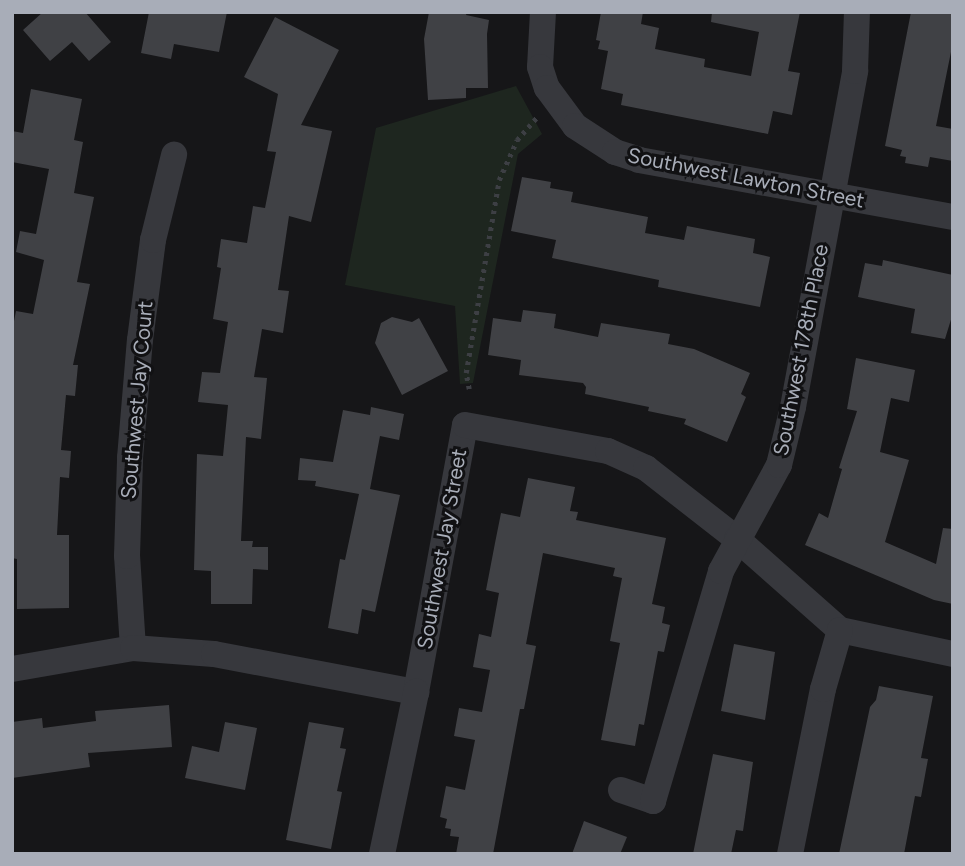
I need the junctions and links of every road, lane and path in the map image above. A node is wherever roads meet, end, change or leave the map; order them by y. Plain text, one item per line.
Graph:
1 (544, 12) edge
2 (857, 12) edge
3 (547, 111) junction
4 (174, 155) dead end
5 (832, 194) junction
6 (953, 217) edge
7 (469, 389) dead end
8 (737, 539) junction
9 (840, 630) junction
10 (133, 648) junction
11 (953, 654) edge
12 (12, 669) edge
13 (416, 692) junction
14 (621, 790) dead end
15 (382, 854) edge
16 (790, 854) edge

1 - 3 street, Southwest Lawton Street
2 - 5 street, Southwest 178th Place
3 - 5 street, Southwest Lawton Street
3 - 7 path
4 - 10 street, Southwest Jay Court
5 - 6 street, Southwest Lawton Street
5 - 8 street, Southwest 178th Place
8 - 9 street, Southwest Jay Street
8 - 13 street, Southwest Jay Street
8 - 14 street, Southwest 178th Place
9 - 11 street, Southwest Jay Street
9 - 16 street
10 - 12 street
10 - 13 street
13 - 15 street

